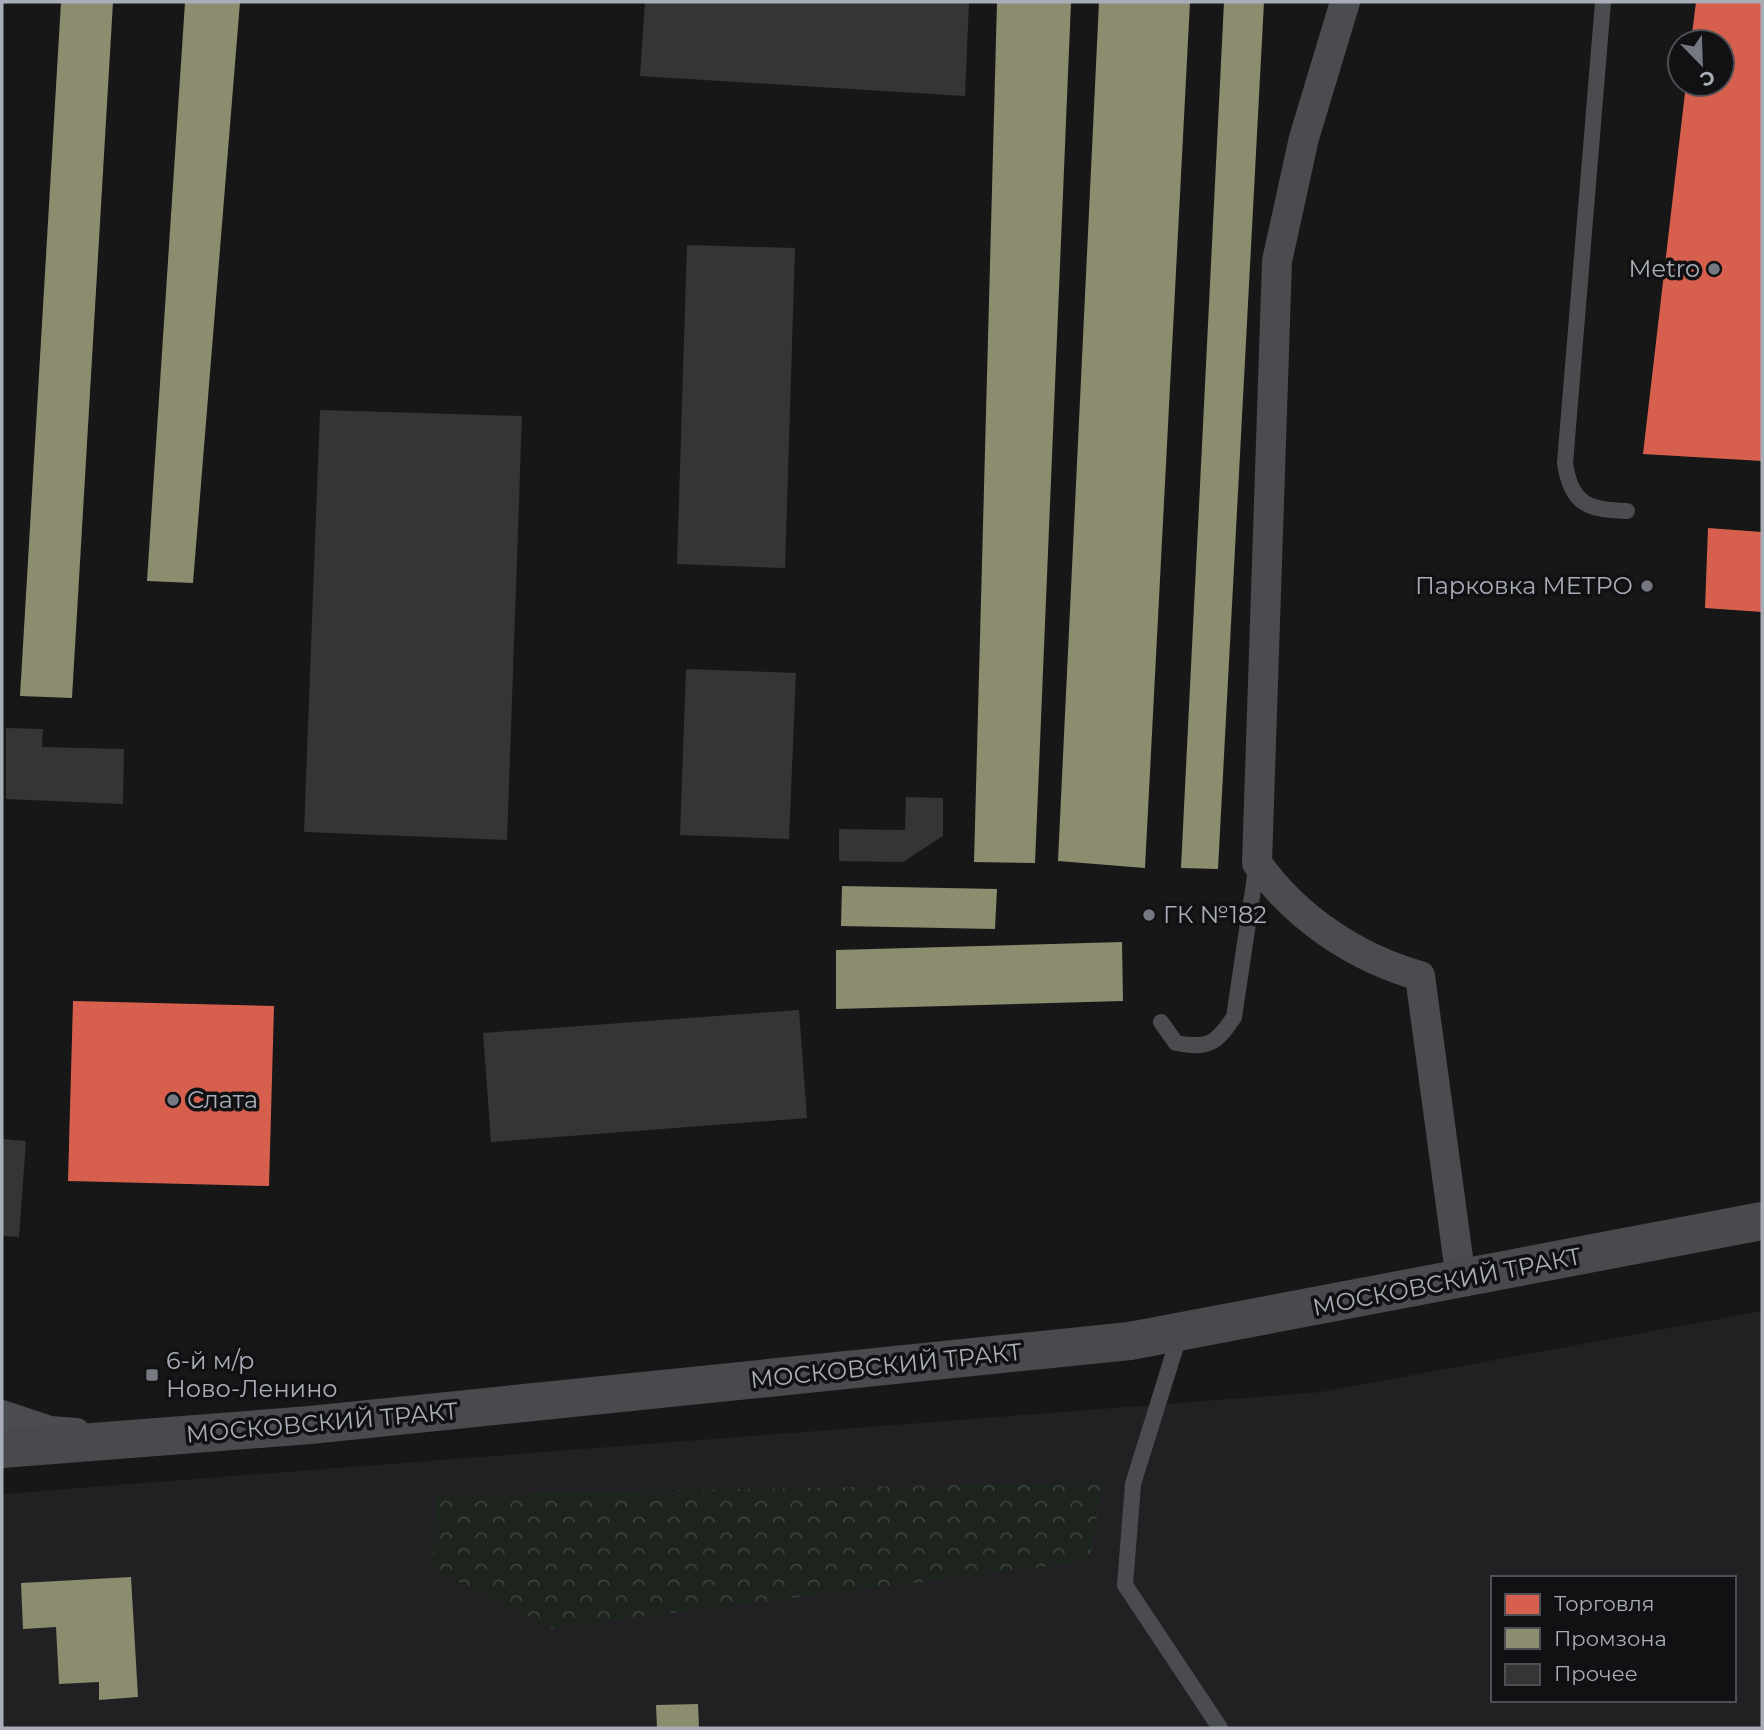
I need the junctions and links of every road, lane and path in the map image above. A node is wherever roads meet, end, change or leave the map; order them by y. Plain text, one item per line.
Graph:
1 (1345, 2) edge
2 (1603, 2) edge
3 (1627, 511) dead end
4 (1257, 863) junction
5 (1161, 1022) dead end
6 (1762, 1221) edge
7 (1461, 1280) junction
8 (1180, 1333) junction
9 (2, 1415) edge
10 (146, 1439) junction
11 (2, 1450) edge
12 (1220, 1728) edge

1 - 4 street
2 - 3 lane
4 - 5 lane
4 - 7 street
6 - 7 main road, МОСКОВСКИЙ ТРАКТ
7 - 8 main road, МОСКОВСКИЙ ТРАКТ
8 - 10 main road, МОСКОВСКИЙ ТРАКТ
8 - 12 lane
9 - 10 street
10 - 11 main road, МОСКОВСКИЙ ТРАКТ

